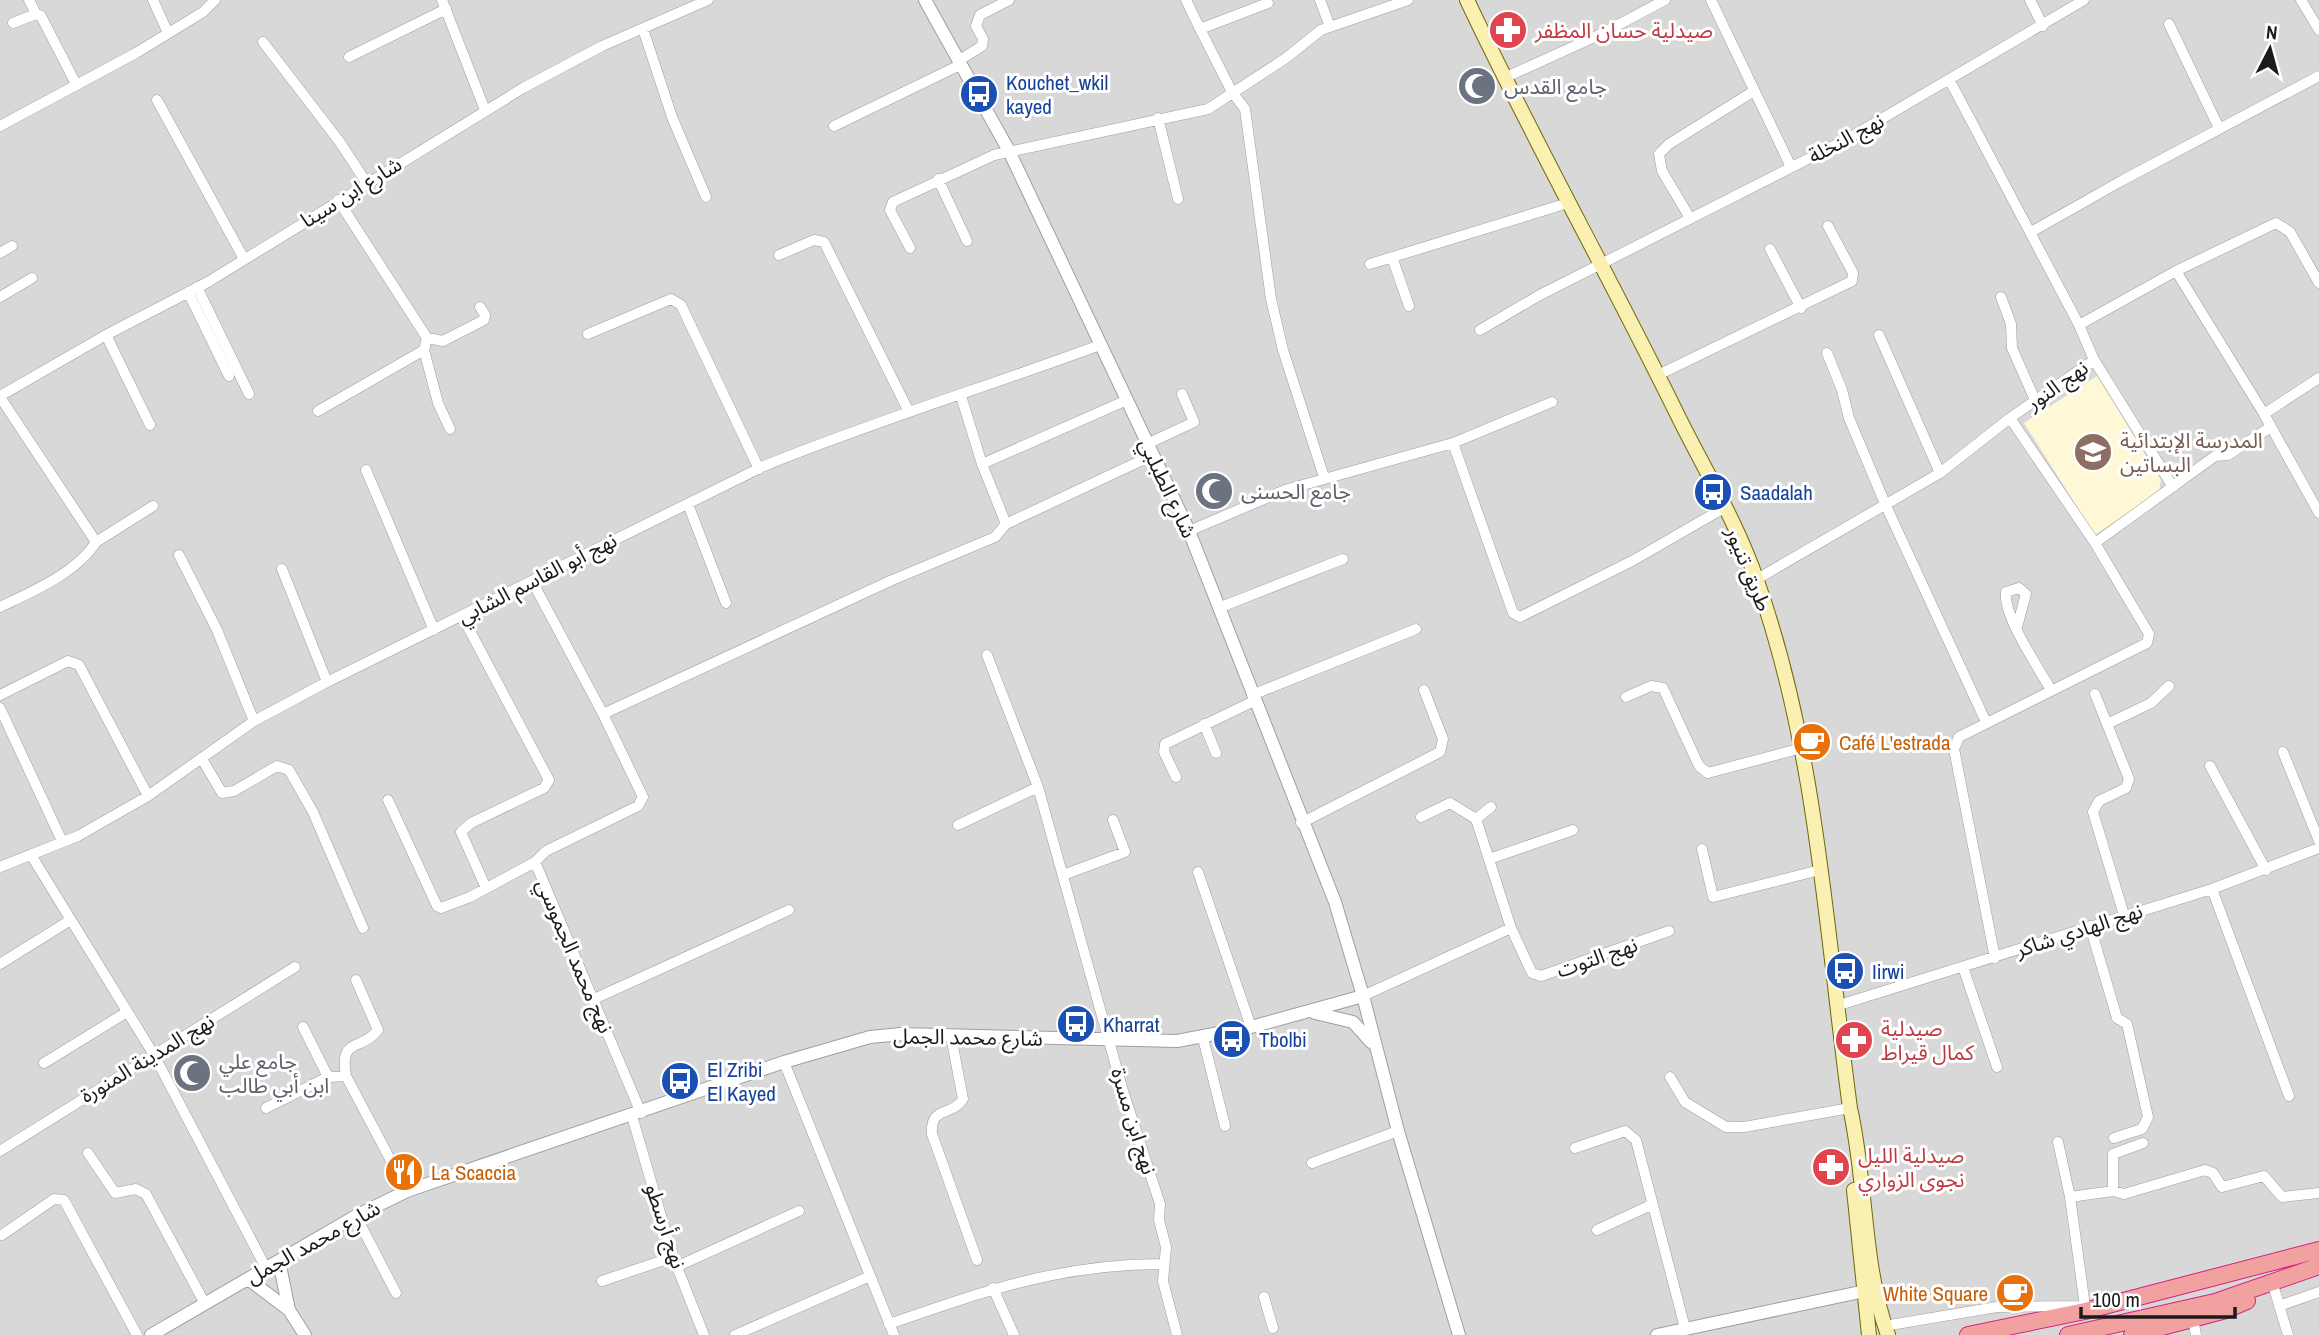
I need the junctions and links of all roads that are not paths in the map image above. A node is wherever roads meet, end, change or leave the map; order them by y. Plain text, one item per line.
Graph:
1 (29, 0) edge
2 (153, 0) edge
3 (215, 0) edge
4 (708, 0) edge
5 (925, 0) edge
6 (1009, 0) edge
7 (1186, 0) edge
8 (1267, 0) edge
9 (1320, 0) edge
10 (1408, 0) edge
11 (1467, 0) edge
12 (1665, 0) edge
13 (1711, 0) edge
14 (2030, 0) edge
15 (2084, 0) edge
16 (2301, 0) edge
17 (444, 4) edge
18 (36, 14) junction
19 (13, 23) dead end
20 (2169, 24) dead end
21 (1330, 26) junction
22 (2043, 26) junction
23 (643, 29) junction
24 (1200, 29) junction
25 (2319, 30) edge
26 (168, 33) junction
27 (263, 42) dead end
28 (349, 57) dead end
29 (959, 63) junction
30 (2319, 76) edge
31 (1504, 78) junction
32 (1950, 81) junction
33 (76, 84) junction
34 (1754, 91) junction
35 (1232, 92) junction
36 (158, 100) dead end
37 (485, 110) junction
38 (1158, 118) junction
39 (0, 126) edge
40 (834, 126) dead end
41 (2219, 128) junction
42 (1009, 151) junction
43 (1791, 167) junction
44 (938, 179) junction
45 (366, 182) junction
46 (706, 197) dead end
47 (1178, 199) dead end
48 (338, 200) junction
49 (1569, 203) junction
50 (1690, 218) junction
51 (1828, 226) dead end
52 (2031, 232) junction
53 (967, 241) dead end
54 (12, 246) dead end
55 (910, 248) dead end
56 (1770, 248) dead end
57 (0, 253) edge
58 (779, 255) dead end
59 (1392, 257) junction
60 (244, 259) junction
61 (1601, 263) junction
62 (1370, 264) dead end
63 (2176, 271) junction
64 (32, 278) dead end
65 (2319, 283) edge
66 (193, 290) junction
67 (0, 297) edge
68 (2001, 297) dead end
69 (1409, 306) dead end
70 (480, 307) dead end
71 (1801, 308) junction
72 (2079, 325) junction
73 (1480, 330) dead end
74 (588, 334) dead end
75 (106, 335) junction
76 (1879, 335) dead end
77 (427, 338) junction
78 (1100, 345) junction
79 (424, 350) junction
80 (1827, 354) dead end
81 (2094, 360) junction
82 (1658, 375) junction
83 (229, 376) dead end
84 (2319, 378) edge
85 (249, 394) dead end
86 (1182, 394) dead end
87 (0, 396) edge
88 (961, 396) junction
89 (1127, 400) junction
90 (2035, 400) junction
91 (1552, 402) dead end
92 (318, 411) dead end
93 (909, 412) junction
94 (2264, 414) junction
95 (2010, 418) junction
96 (150, 425) dead end
97 (2269, 428) junction
98 (450, 429) dead end
99 (1453, 443) junction
100 (1150, 450) junction
101 (982, 464) junction
102 (759, 469) junction
103 (366, 470) dead end
104 (1940, 473) junction
105 (1324, 477) junction
106 (2173, 487) junction
107 (688, 504) junction
108 (153, 506) dead end
109 (1886, 506) junction
110 (1724, 508) junction
111 (2319, 513) edge
112 (1006, 524) junction
113 (1189, 531) junction
114 (96, 542) junction
115 (2095, 544) junction
116 (179, 555) dead end
117 (1343, 559) dead end
118 (282, 569) dead end
119 (1757, 579) junction
120 (532, 581) junction
121 (726, 603) dead end
122 (0, 607) edge
123 (1221, 607) junction
124 (462, 616) junction
125 (2017, 627) dead end
126 (1416, 629) dead end
127 (434, 630) junction
128 (987, 656) dead end
129 (327, 682) junction
130 (2169, 686) dead end
131 (1424, 690) dead end
132 (2051, 690) junction
133 (2095, 694) dead end
134 (0, 695) edge
135 (1626, 697) dead end
136 (1253, 698) junction
137 (0, 708) edge
138 (603, 714) junction
139 (254, 721) junction
140 (1986, 722) junction
141 (1204, 724) junction
142 (2107, 724) junction
143 (1802, 748) junction
144 (2283, 752) dead end
145 (1216, 753) dead end
146 (202, 759) junction
147 (2210, 766) dead end
148 (1176, 777) dead end
149 (1038, 787) junction
150 (148, 796) junction
151 (388, 800) dead end
152 (1491, 807) dead end
153 (1421, 817) dead end
154 (1476, 819) junction
155 (1113, 820) dead end
156 (1301, 823) junction
157 (958, 825) dead end
158 (1573, 830) dead end
159 (62, 841) junction
160 (2319, 841) edge
161 (2319, 848) edge
162 (1702, 849) dead end
163 (31, 855) junction
164 (1489, 859) junction
165 (535, 862) junction
166 (0, 867) edge
167 (1820, 870) junction
168 (2266, 870) junction
169 (1198, 872) dead end
170 (1063, 875) junction
171 (486, 888) junction
172 (2212, 889) junction
173 (789, 910) dead end
174 (2124, 915) junction
175 (69, 921) junction
176 (2090, 926) junction
177 (363, 928) dead end
178 (1511, 928) junction
179 (1669, 931) dead end
180 (1995, 957) junction
181 (0, 964) edge
182 (295, 967) dead end
183 (1964, 967) junction
184 (356, 979) dead end
185 (1363, 996) junction
186 (594, 999) junction
187 (1836, 1006) junction
188 (127, 1012) junction
189 (1308, 1013) junction
190 (303, 1027) dead end
191 (1251, 1027) junction
192 (951, 1036) junction
193 (1108, 1037) junction
194 (1203, 1038) junction
195 (1377, 1052) junction
196 (154, 1055) junction
197 (784, 1062) junction
198 (44, 1063) dead end
199 (1997, 1067) dead end
200 (346, 1076) junction
201 (328, 1077) junction
202 (1670, 1077) dead end
203 (2289, 1096) dead end
204 (266, 1108) dead end
205 (1850, 1108) junction
206 (636, 1115) junction
207 (1225, 1126) dead end
208 (1398, 1131) junction
209 (2114, 1138) dead end
210 (2058, 1142) dead end
211 (2143, 1143) dead end
212 (1575, 1148) dead end
213 (0, 1151) edge
214 (88, 1153) dead end
215 (1312, 1163) dead end
216 (407, 1191) junction
217 (2113, 1191) junction
218 (2319, 1194) edge
219 (2070, 1198) junction
220 (1651, 1205) junction
221 (799, 1211) dead end
222 (356, 1216) junction
223 (1597, 1230) dead end
224 (2, 1235) dead end
225 (2319, 1251) edge
226 (976, 1260) dead end
227 (279, 1261) junction
228 (676, 1261) junction
229 (1163, 1261) junction
230 (2319, 1267) edge
231 (266, 1268) junction
232 (868, 1277) junction
233 (248, 1279) junction
234 (602, 1281) dead end
235 (993, 1288) junction
236 (2274, 1288) junction
237 (1866, 1291) junction
238 (2319, 1292) edge
239 (396, 1293) dead end
240 (1264, 1297) dead end
241 (205, 1304) junction
242 (2279, 1306) junction
243 (289, 1310) junction
244 (2079, 1321) edge
245 (889, 1324) junction
246 (2194, 1327) edge
247 (1273, 1328) dead end
248 (1685, 1328) junction
249 (1886, 1330) edge
250 (2154, 1332) edge
251 (137, 1335) edge
252 (151, 1335) edge
253 (305, 1335) edge
254 (704, 1335) edge
255 (735, 1335) edge
256 (894, 1335) edge
257 (1014, 1335) edge
258 (1177, 1335) edge
259 (1460, 1335) edge
260 (1657, 1335) edge
261 (1869, 1335) edge
262 (1968, 1335) edge
263 (2001, 1335) edge
264 (2133, 1335) edge
265 (2288, 1335) edge

1 - 18 street
2 - 26 street
3 - 26 street
4 - 23 street, شارع ابن سينا
5 - 29 street, شارع الطبلبي
6 - 29 street
7 - 24 street
8 - 24 street
9 - 21 street
10 - 21 street
11 - 31 main road, طريق تنيور
12 - 31 street
13 - 34 street
14 - 22 street
15 - 22 street, نهج النخلة
16 - 25 street
17 - 28 street
17 - 37 street
18 - 19 street
18 - 33 street
20 - 41 street
21 - 35 street
22 - 32 street, نهج النخلة
23 - 37 street, شارع ابن سينا
23 - 46 street
24 - 35 street
26 - 33 street
27 - 45 street
29 - 40 street
29 - 42 street, شارع الطبلبي
30 - 41 street
31 - 49 main road, طريق تنيور
32 - 43 street, نهج النخلة
32 - 52 street, نهج النور
33 - 39 street
34 - 43 street
34 - 50 street
35 - 38 street
35 - 105 street
36 - 60 street
37 - 45 street, شارع ابن سينا
38 - 42 street
38 - 47 street
41 - 52 street
42 - 44 street
42 - 78 street, شارع الطبلبي
43 - 50 street, نهج النخلة
44 - 53 street
44 - 55 street
45 - 48 street, شارع ابن سينا
48 - 60 street, شارع ابن سينا
48 - 77 street
49 - 59 street
49 - 61 main road, طريق تنيور
50 - 61 street, نهج النخلة
51 - 71 street
52 - 72 street, نهج النور
54 - 57 street
56 - 71 street
58 - 93 street
59 - 62 street
59 - 69 street
60 - 66 street, شارع ابن سينا
61 - 73 street, نهج النخلة
61 - 82 main road, طريق تنيور
63 - 65 street
63 - 72 street
63 - 94 street
64 - 67 street
66 - 75 street, شارع ابن سينا
66 - 83 street
66 - 85 street
68 - 90 street
70 - 77 street
71 - 82 street
72 - 81 street, نهج النور
74 - 102 street
75 - 87 street, شارع ابن سينا
75 - 96 street
76 - 104 street
77 - 79 street
78 - 88 street, نهج أبو القاسم الشابي
78 - 89 street, شارع الطبلبي
79 - 92 street
79 - 98 street
80 - 109 street
81 - 90 street, نهج النور
81 - 106 street
82 - 110 main road, طريق تنيور
84 - 94 street
86 - 100 street
87 - 114 street
88 - 93 street, نهج أبو القاسم الشابي
88 - 101 street
89 - 100 street, شارع الطبلبي
89 - 101 street
90 - 95 street, نهج النور
91 - 99 street
93 - 102 street, نهج أبو القاسم الشابي
94 - 97 street
95 - 104 street, نهج النور
95 - 115 street
97 - 106 street
97 - 111 street
99 - 105 street
99 - 110 street
100 - 112 street
100 - 113 street, شارع الطبلبي
101 - 112 street
102 - 107 street, نهج أبو القاسم الشابي
103 - 127 street
104 - 109 street, نهج النور
105 - 113 street
106 - 115 street
107 - 120 street, نهج أبو القاسم الشابي
107 - 121 street
108 - 114 street
109 - 119 street, نهج النور
109 - 140 street
110 - 119 main road, طريق تنيور
112 - 138 street
113 - 123 street, شارع الطبلبي
114 - 122 street
115 - 132 street
116 - 139 street
117 - 123 street
118 - 129 street
119 - 143 main road, طريق تنيور
120 - 124 street, نهج أبو القاسم الشابي
120 - 138 street
123 - 136 street, شارع الطبلبي
124 - 127 street, نهج أبو القاسم الشابي
124 - 171 street
125 - 132 street
126 - 136 street
127 - 129 street, نهج أبو القاسم الشابي
128 - 149 street, نهج ابن مسرة
129 - 139 street, نهج أبو القاسم الشابي
130 - 142 street
131 - 156 street
132 - 140 street
133 - 142 street
134 - 150 street
135 - 143 street
136 - 141 street
136 - 156 street, شارع الطبلبي
137 - 159 street
138 - 165 street
139 - 146 street, نهج أبو القاسم الشابي
140 - 180 street
141 - 145 street
141 - 148 street
142 - 174 street
143 - 167 main road, طريق تنيور
144 - 160 street
146 - 150 street, نهج أبو القاسم الشابي
146 - 177 street
147 - 168 street
149 - 157 street
149 - 170 street, نهج ابن مسرة
150 - 159 street, نهج أبو القاسم الشابي
151 - 171 street, نهج محمد الجموسي
152 - 154 street
153 - 154 street
154 - 164 street, نهج التوت
155 - 170 street
156 - 185 street, شارع الطبلبي
158 - 164 street
159 - 163 street, نهج أبو القاسم الشابي
161 - 168 street, نهج الهادي شاكر
162 - 167 street
163 - 166 street, نهج أبو القاسم الشابي
163 - 175 street
164 - 178 street, نهج التوت
165 - 171 street, نهج محمد الجموسي
165 - 186 street, نهج محمد الجموسي
167 - 187 main road, طريق تنيور
168 - 172 street, نهج الهادي شاكر
169 - 191 street
170 - 193 street, نهج ابن مسرة
172 - 174 street, نهج الهادي شاكر
172 - 203 street
173 - 186 street
174 - 176 street, نهج الهادي شاكر
175 - 181 street
175 - 188 street
176 - 180 street, نهج الهادي شاكر
176 - 209 street
178 - 179 street, نهج التوت
178 - 185 street
180 - 183 street, نهج الهادي شاكر
182 - 196 street, نهج المدينة المنورة
183 - 187 street, نهج الهادي شاكر
183 - 199 street
184 - 200 street
185 - 189 street, شارع محمد الجمل
185 - 195 street
186 - 206 street, نهج محمد الجموسي
187 - 205 main road, طريق تنيور
188 - 196 street
188 - 198 street
189 - 191 street, شارع محمد الجمل
189 - 195 street
190 - 201 street
191 - 194 street, شارع محمد الجمل
192 - 193 street, شارع محمد الجمل
192 - 197 street, شارع محمد الجمل
192 - 226 street
193 - 194 street, شارع محمد الجمل
193 - 229 street, نهج ابن مسرة
194 - 207 street
195 - 208 street
196 - 213 street, نهج المدينة المنورة
196 - 231 street
197 - 206 street, شارع محمد الجمل
197 - 232 street
200 - 201 street
200 - 216 street
201 - 204 street
202 - 205 street
205 - 237 main road, طريق تنيور
205 - 249 main road, طريق تنيور
206 - 216 street, شارع محمد الجمل
206 - 228 street, نهج أرسطو
208 - 215 street
208 - 259 street
210 - 219 street
211 - 217 street
212 - 220 street
214 - 241 street
216 - 222 street, شارع محمد الجمل
217 - 218 street
217 - 219 street
219 - 244 street
220 - 223 street
220 - 248 street
221 - 228 street
222 - 227 street, شارع محمد الجمل
222 - 239 street
224 - 251 street
225 - 244 highway
227 - 231 street, شارع محمد الجمل
227 - 243 street
228 - 234 street
228 - 254 street, نهج أرسطو
229 - 235 street
229 - 258 street, نهج ابن مسرة
230 - 236 highway
230 - 244 highway
231 - 233 street, شارع محمد الجمل
232 - 245 street
232 - 255 street
233 - 241 street, شارع محمد الجمل
233 - 243 street
235 - 245 street
235 - 257 street
236 - 242 street
236 - 246 highway
237 - 248 street
237 - 261 main road, طريق تنيور
238 - 242 street
240 - 247 street
241 - 252 street, شارع محمد الجمل
242 - 265 street
243 - 253 street
244 - 249 street
244 - 262 highway
244 - 263 highway
245 - 256 street
246 - 250 highway
248 - 260 street
250 - 264 highway

